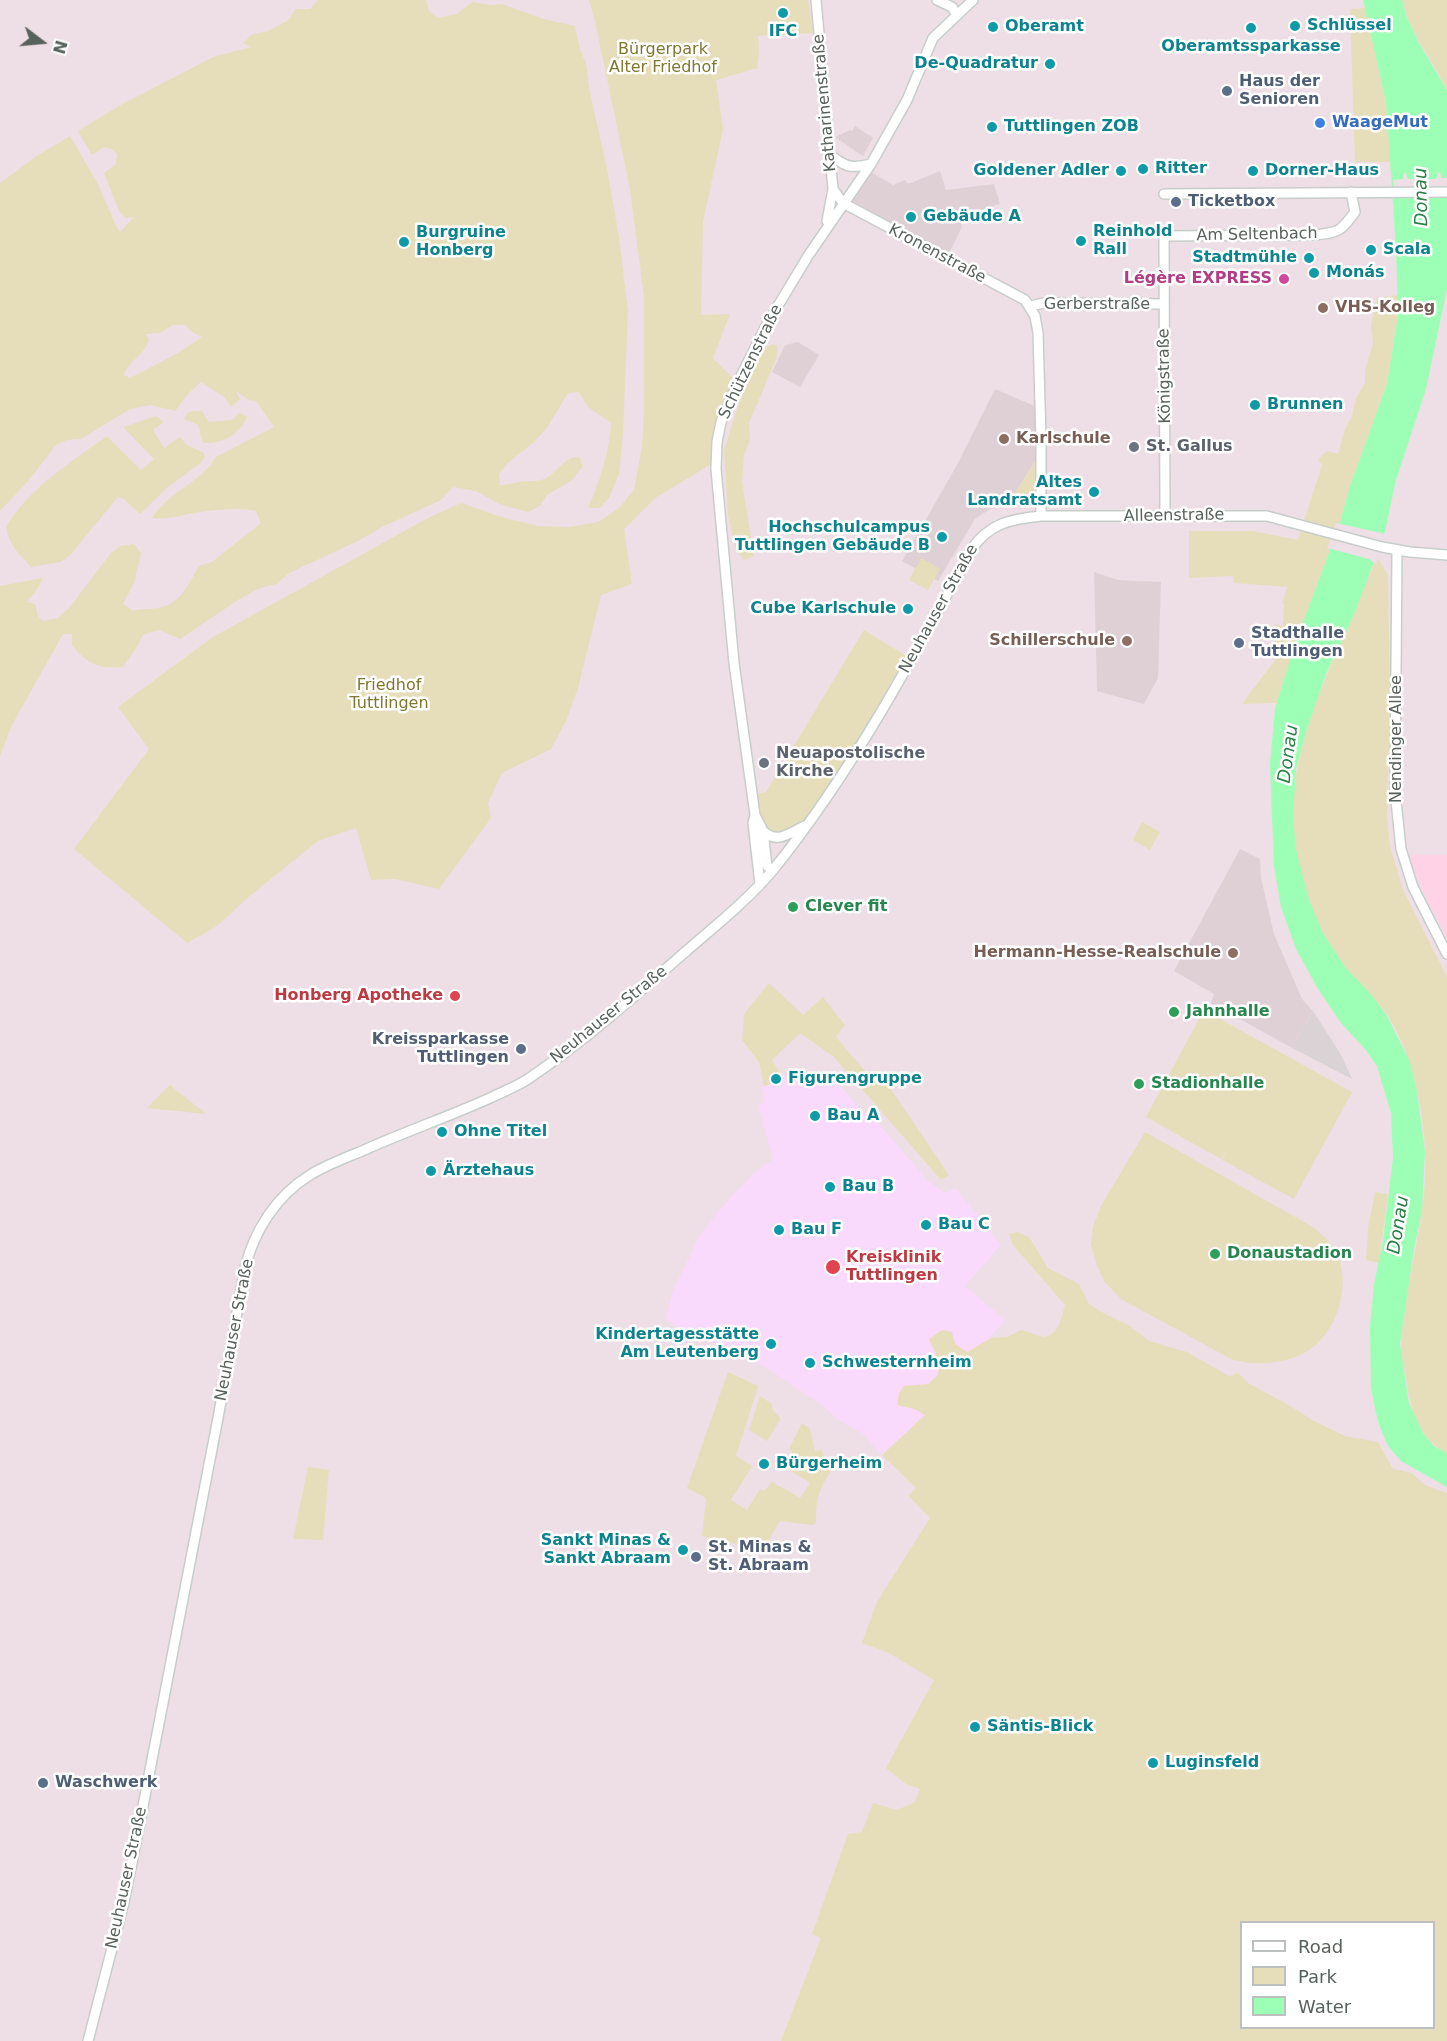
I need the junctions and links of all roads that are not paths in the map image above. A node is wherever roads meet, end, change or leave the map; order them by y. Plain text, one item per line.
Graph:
1 (816, 0) edge
2 (937, 0) edge
3 (973, 0) edge
4 (957, 15) junction
5 (828, 153) junction
6 (871, 164) junction
7 (833, 189) junction
8 (1351, 192) junction
9 (1447, 192) edge
10 (1164, 194) dead end
11 (843, 203) junction
12 (825, 229) junction
13 (1164, 236) joint
14 (1163, 304) junction
15 (1030, 306) junction
16 (1041, 516) junction
17 (1165, 516) junction
18 (1397, 550) junction
19 (1447, 555) edge
20 (754, 815) junction
21 (806, 826) junction
22 (763, 831) junction
23 (773, 870) junction
24 (760, 884) junction
25 (1447, 954) edge
26 (88, 2041) edge

1 - 5 street, Katharinenstraße
2 - 4 street
3 - 4 street, Schützenstraße
4 - 6 street, Schützenstraße
5 - 6 street
5 - 7 street, Katharinenstraße
6 - 11 street, Schützenstraße
7 - 11 street, Katharinenstraße
7 - 12 street
8 - 9 street
8 - 10 street
8 - 13 street, Am Seltenbach
11 - 12 street, Schützenstraße
11 - 15 street, Kronenstraße
12 - 20 street, Schützenstraße
13 - 14 street, Königstraße
14 - 15 street, Gerberstraße
14 - 17 street, Königstraße
15 - 16 street
16 - 17 street, Alleenstraße
16 - 21 street, Neuhauser Straße
17 - 18 street, Alleenstraße
18 - 19 street, Alleenstraße
18 - 25 street, Nendinger Allee
20 - 22 street, Schützenstraße
20 - 24 street, Schützenstraße
21 - 22 street
21 - 23 street, Neuhauser Straße
22 - 23 street, Schützenstraße
23 - 24 street, Neuhauser Straße
24 - 26 street, Neuhauser Straße

